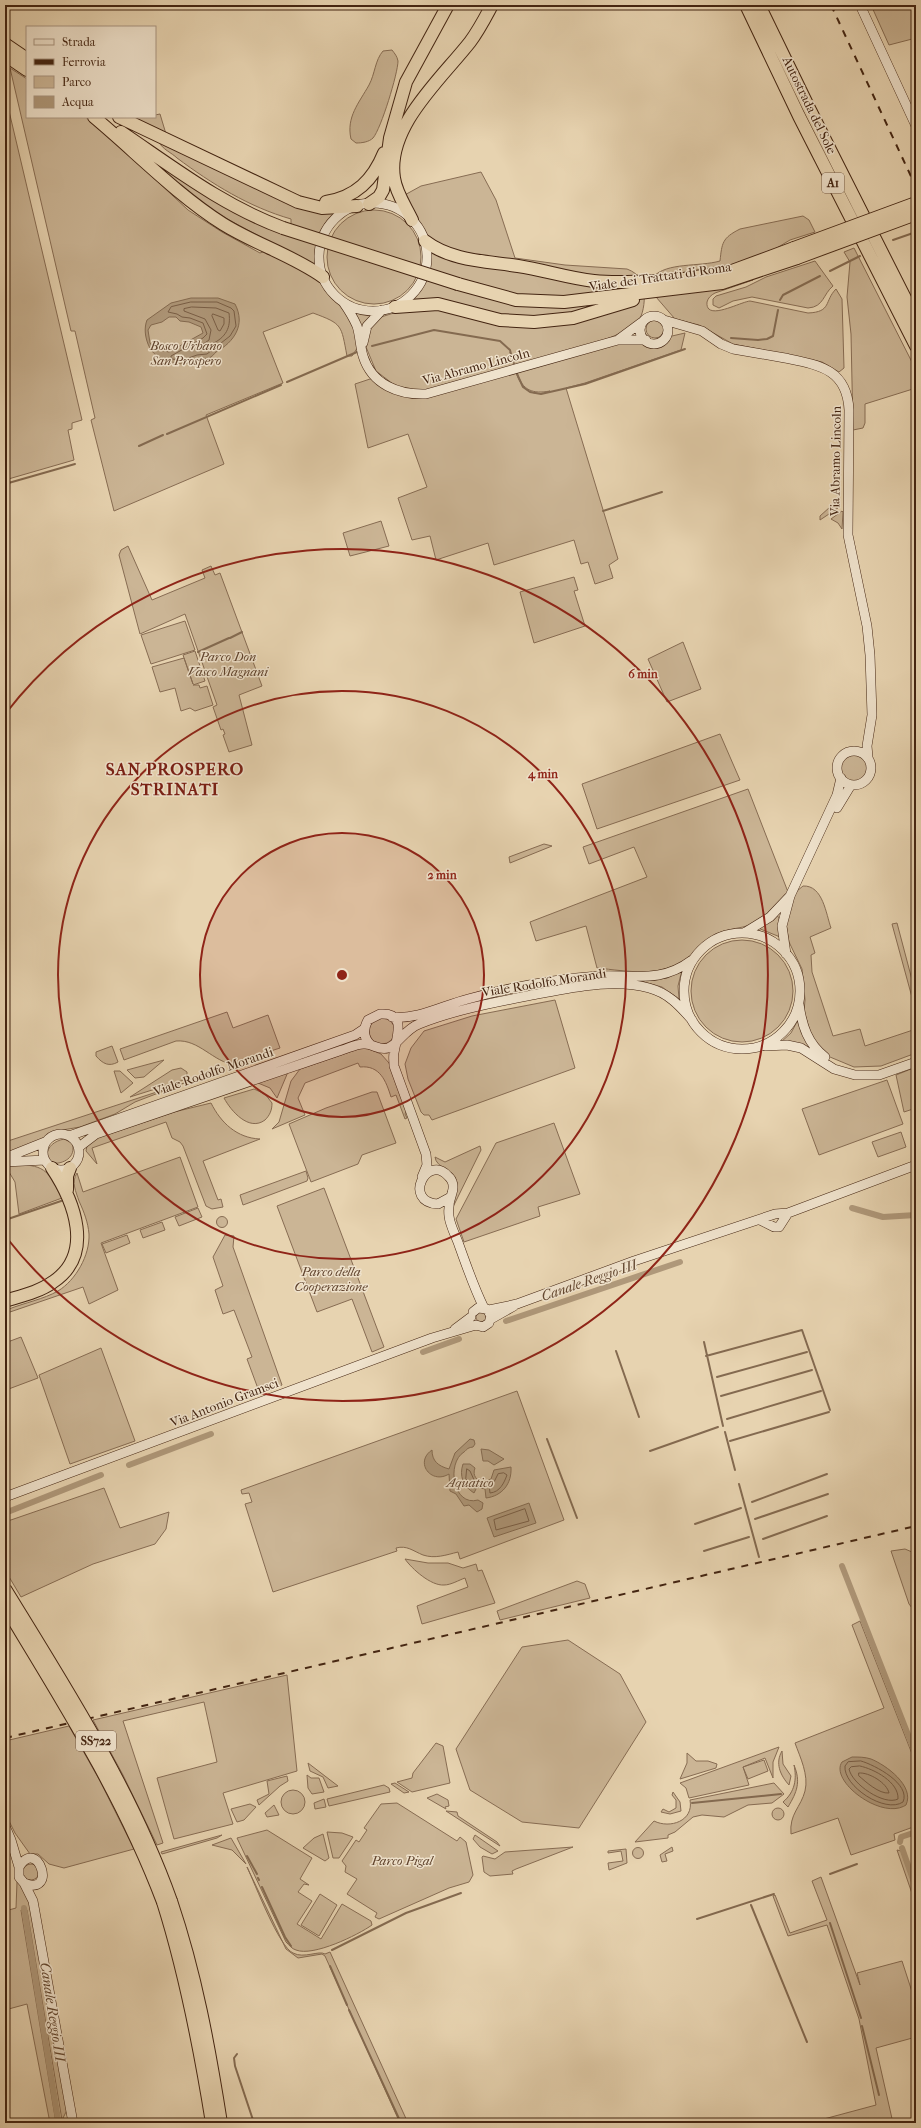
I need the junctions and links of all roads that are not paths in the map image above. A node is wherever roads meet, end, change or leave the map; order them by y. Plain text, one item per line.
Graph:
1 (448, 5) edge
2 (492, 5) edge
3 (745, 5) edge
4 (760, 5) edge
5 (860, 5) edge
6 (5, 44) edge
7 (5, 55) edge
8 (26, 58) edge
9 (26, 69) edge
10 (95, 118) edge
11 (100, 118) edge
12 (112, 118) edge
13 (121, 118) edge
14 (916, 126) edge
15 (390, 138) junction
16 (251, 180) junction
17 (916, 204) edge
18 (363, 205) junction
19 (916, 214) edge
20 (412, 220) junction
21 (284, 225) junction
22 (425, 241) junction
23 (796, 253) junction
24 (323, 277) junction
25 (670, 285) junction
26 (343, 302) junction
27 (395, 307) junction
28 (382, 310) junction
29 (664, 320) junction
30 (916, 320) edge
31 (642, 322) junction
32 (686, 327) junction
33 (666, 336) junction
34 (618, 340) junction
35 (646, 340) junction
36 (916, 346) edge
37 (362, 348) junction
38 (871, 708) junction
39 (852, 751) junction
40 (868, 758) junction
41 (841, 778) junction
42 (851, 785) junction
43 (815, 845) junction
44 (790, 896) junction
45 (744, 933) junction
46 (786, 954) junction
47 (694, 958) junction
48 (799, 999) junction
49 (392, 1017) junction
50 (692, 1020) junction
51 (364, 1029) junction
52 (397, 1041) junction
53 (374, 1047) junction
54 (757, 1047) junction
55 (916, 1056) edge
56 (916, 1062) edge
57 (394, 1066) junction
58 (69, 1136) junction
59 (45, 1142) junction
60 (78, 1147) junction
61 (426, 1154) junction
62 (5, 1158) edge
63 (5, 1162) edge
64 (48, 1164) junction
65 (916, 1164) edge
66 (70, 1168) junction
67 (436, 1170) junction
68 (422, 1177) junction
69 (68, 1195) junction
70 (449, 1198) junction
71 (433, 1204) junction
72 (449, 1218) junction
73 (475, 1291) junction
74 (5, 1302) edge
75 (488, 1312) junction
76 (472, 1314) junction
77 (476, 1325) junction
78 (452, 1331) junction
79 (5, 1497) edge
80 (5, 1589) edge
81 (5, 1606) edge
82 (5, 1826) edge
83 (11, 1840) junction
84 (29, 1860) junction
85 (19, 1867) junction
86 (38, 1883) junction
87 (24, 1884) junction
88 (33, 1901) junction
89 (167, 1902) junction
90 (73, 2123) edge
91 (212, 2123) edge
92 (221, 2123) edge

1 - 15 highway
2 - 20 highway
3 - 36 highway, Autostrada del Sole / A1
4 - 30 highway, Autostrada del Sole / A1
5 - 14 street
6 - 8 highway
7 - 9 highway
10 - 24 highway
11 - 21 highway, Viale dei Trattati di Roma
12 - 21 highway, Viale dei Trattati di Roma
13 - 16 highway
15 - 16 highway
15 - 18 highway
16 - 18 highway
17 - 23 highway, Viale dei Trattati di Roma, bridge
18 - 20 street
18 - 24 street
19 - 23 highway, Viale dei Trattati di Roma, bridge
20 - 22 street
21 - 25 highway, Viale dei Trattati di Roma
22 - 25 highway
22 - 27 street
23 - 25 highway, Viale dei Trattati di Roma
24 - 26 street
25 - 27 highway
26 - 28 street
26 - 37 street, Via Abramo Lincoln
27 - 28 street
28 - 37 street
29 - 31 street, Via Abramo Lincoln
29 - 32 street, Via Abramo Lincoln
29 - 33 street
31 - 34 street, Via Abramo Lincoln
31 - 35 street
32 - 33 street, Via Abramo Lincoln
32 - 38 street, Via Abramo Lincoln
33 - 35 street, Via Abramo Lincoln
34 - 35 street, Via Abramo Lincoln
34 - 37 street, Via Abramo Lincoln
38 - 39 street, Via Abramo Lincoln
38 - 40 street, Via Abramo Lincoln
39 - 40 street
39 - 41 street
40 - 42 street
41 - 42 street
41 - 43 street
42 - 43 street
43 - 44 street
44 - 45 street
44 - 46 street
45 - 46 street, Viale Rodolfo Morandi
45 - 47 street, Viale Rodolfo Morandi
46 - 48 street, Viale Rodolfo Morandi
47 - 49 street, Viale Rodolfo Morandi
47 - 50 street, Viale Rodolfo Morandi
48 - 54 street, Viale Rodolfo Morandi
48 - 55 street
49 - 51 street, Viale Rodolfo Morandi
49 - 52 street
50 - 52 street, Viale Rodolfo Morandi
50 - 54 street, Viale Rodolfo Morandi
51 - 53 street
51 - 58 street, Viale Rodolfo Morandi
52 - 53 street, Viale Rodolfo Morandi
52 - 57 street
53 - 57 street
53 - 60 street, Viale Rodolfo Morandi
54 - 56 street
57 - 61 street
58 - 59 street, Viale Rodolfo Morandi
58 - 60 street
59 - 62 street, Viale Rodolfo Morandi
59 - 64 street
60 - 66 street
61 - 67 street
61 - 68 street
63 - 64 street
64 - 66 street
64 - 69 highway
65 - 75 street, Via Antonio Gramsci
66 - 69 highway
67 - 68 street
67 - 70 street
68 - 71 street
69 - 74 highway
70 - 71 street
70 - 72 street
71 - 72 street
72 - 73 street
73 - 75 street
73 - 76 street
75 - 76 street, Via Antonio Gramsci
75 - 77 street, Via Antonio Gramsci
76 - 77 street
76 - 78 street, Via Antonio Gramsci
77 - 78 street, Via Antonio Gramsci
78 - 79 street, Via Antonio Gramsci
80 - 89 highway, SS722, bridge
81 - 89 highway, SS722, bridge
82 - 83 street
83 - 84 street
83 - 85 street
84 - 85 street
84 - 86 street
85 - 87 street
86 - 87 street
86 - 88 street
87 - 88 street
88 - 90 street
89 - 91 highway, SS722
89 - 92 highway, SS722

